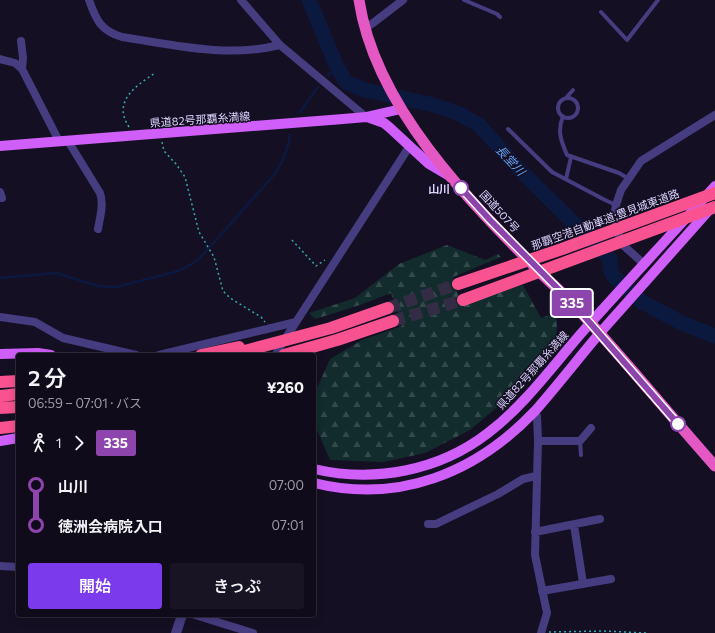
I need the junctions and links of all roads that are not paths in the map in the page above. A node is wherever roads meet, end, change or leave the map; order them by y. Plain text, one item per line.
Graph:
1 (89, 0) edge
2 (241, 0) edge
3 (359, 0) edge
4 (403, 0) edge
5 (464, 0) edge
6 (658, 0) edge
7 (601, 12) dead end
8 (500, 17) dead end
9 (365, 28) junction
10 (21, 41) dead end
11 (280, 45) junction
12 (0, 59) edge
13 (22, 68) junction
14 (574, 90) dead end
15 (566, 98) junction
16 (400, 108) junction
17 (715, 115) edge
18 (563, 116) junction
19 (366, 117) junction
20 (508, 129) dead end
21 (64, 141) junction
22 (0, 146) edge
23 (410, 147) junction
24 (571, 157) junction
25 (452, 178) junction
26 (629, 178) junction
27 (566, 179) junction
28 (715, 186) edge
29 (715, 193) edge
30 (715, 204) edge
31 (616, 205) junction
32 (715, 207) edge
33 (98, 229) dead end
34 (644, 264) junction
35 (458, 284) tunnel mouth
36 (463, 300) tunnel mouth
37 (388, 308) tunnel mouth
38 (0, 317) edge
39 (393, 321) tunnel mouth
40 (296, 322) junction
41 (591, 323) junction
42 (331, 328) junction
43 (600, 334) junction
44 (337, 340) junction
45 (127, 353) edge
46 (167, 353) edge
47 (211, 353) edge
48 (237, 353) edge
49 (277, 353) edge
50 (291, 353) edge
51 (304, 353) edge
52 (0, 354) edge
53 (16, 354) edge
54 (16, 381) edge
55 (0, 382) edge
56 (16, 394) edge
57 (0, 396) edge
58 (16, 407) edge
59 (0, 408) edge
60 (534, 411) junction
61 (16, 426) edge
62 (0, 428) edge
63 (591, 428) dead end
64 (16, 438) edge
65 (580, 440) junction
66 (538, 441) junction
67 (0, 442) edge
68 (581, 455) dead end
69 (715, 466) edge
70 (316, 469) edge
71 (536, 476) junction
72 (316, 483) edge
73 (600, 519) dead end
74 (428, 524) dead end
75 (574, 525) junction
76 (535, 532) junction
77 (0, 566) edge
78 (16, 567) edge
79 (611, 579) dead end
80 (583, 583) junction
81 (542, 592) junction
82 (181, 617) edge
83 (201, 617) edge
84 (176, 633) edge
85 (253, 633) edge
86 (541, 633) edge

1 - 11 street
2 - 11 street
3 - 9 highway, 国道507号
4 - 9 street
5 - 8 lane
6 - 7 lane
9 - 16 highway, 国道507号
10 - 13 street
11 - 19 street
12 - 13 street
13 - 21 street
14 - 15 lane
15 - 18 lane
15 - 18 lane
16 - 19 main road, 県道82号那覇糸満線
16 - 25 highway, 国道507号
17 - 26 street
18 - 24 lane
19 - 21 main road, 県道82号那覇糸満線
19 - 23 main road
20 - 27 lane
21 - 22 main road, 県道82号那覇糸満線
21 - 33 street
23 - 25 main road
23 - 40 street
24 - 26 lane
24 - 27 lane
25 - 41 highway, 国道507号
26 - 31 street
27 - 31 lane
28 - 34 main road, 県道82号那覇糸満線
29 - 35 highway, 那覇空港自動車道;豊見城東道路, bridge
30 - 43 main road
31 - 34 street
32 - 36 highway, bridge
34 - 41 main road, 県道82号那覇糸満線
37 - 42 highway, bridge
38 - 45 street
39 - 44 highway
40 - 46 street
40 - 49 street
41 - 43 highway, 国道507号
41 - 70 main road, 県道82号那覇糸満線
42 - 47 highway, bridge
42 - 48 highway, bridge
43 - 60 main road
43 - 69 highway, 国道507号
44 - 50 highway
44 - 51 highway
52 - 53 main road
54 - 55 highway
56 - 57 highway
58 - 59 highway
60 - 66 street
60 - 72 main road
61 - 62 highway
63 - 65 street
64 - 67 main road
65 - 66 street
65 - 68 lane
66 - 71 street
71 - 74 street
71 - 76 street
73 - 75 street
75 - 76 street
75 - 80 street
76 - 81 street
77 - 78 street
79 - 80 street
80 - 81 street
81 - 86 street
82 - 84 street
83 - 85 street

